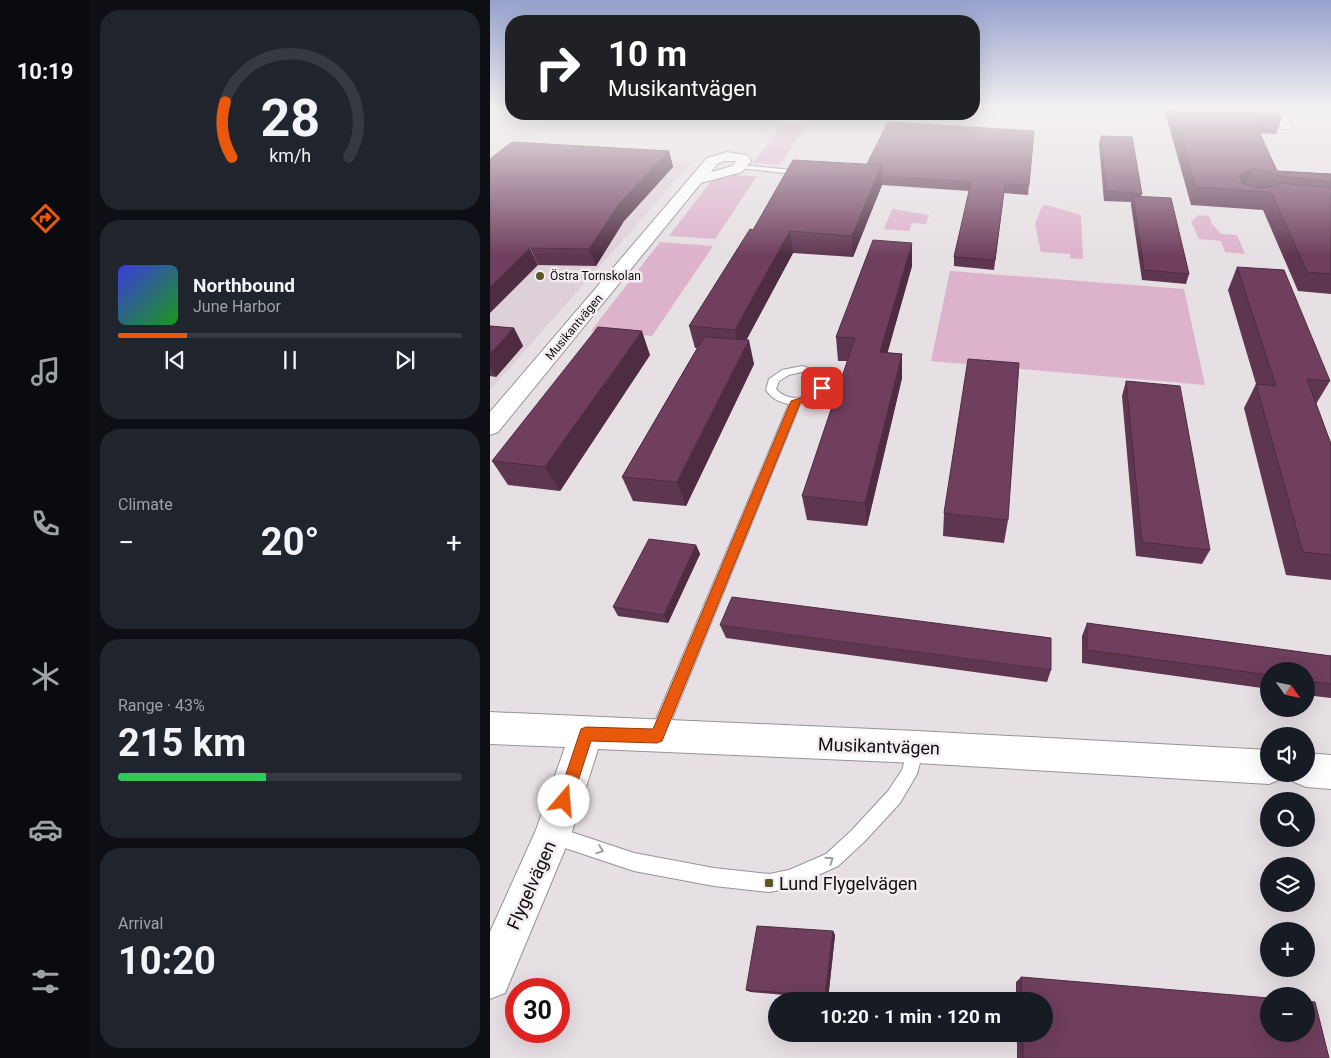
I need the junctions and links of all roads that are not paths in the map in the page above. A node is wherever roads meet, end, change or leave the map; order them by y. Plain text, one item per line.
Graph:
1 (724, 157) edge
2 (740, 157) edge
3 (740, 167) joint
4 (813, 174) edge
5 (796, 401) junction
6 (490, 427) edge
7 (490, 728) edge
8 (586, 734) junction
9 (657, 736) junction
10 (917, 747) junction
11 (1260, 766) edge
12 (1315, 771) edge
13 (1331, 772) edge
14 (553, 835) junction
15 (490, 978) edge

1 - 6 street, Musikantvägen
2 - 3 street, Musikantvägen
3 - 4 lane
5 - 5 lane
5 - 9 lane
7 - 8 street, Musikantvägen
8 - 9 street, Musikantvägen
8 - 14 street, Flygelvägen
9 - 10 street, Musikantvägen
10 - 11 street, Musikantvägen
14 -> 10 lane
12 - 13 street
14 - 15 street, Flygelvägen

